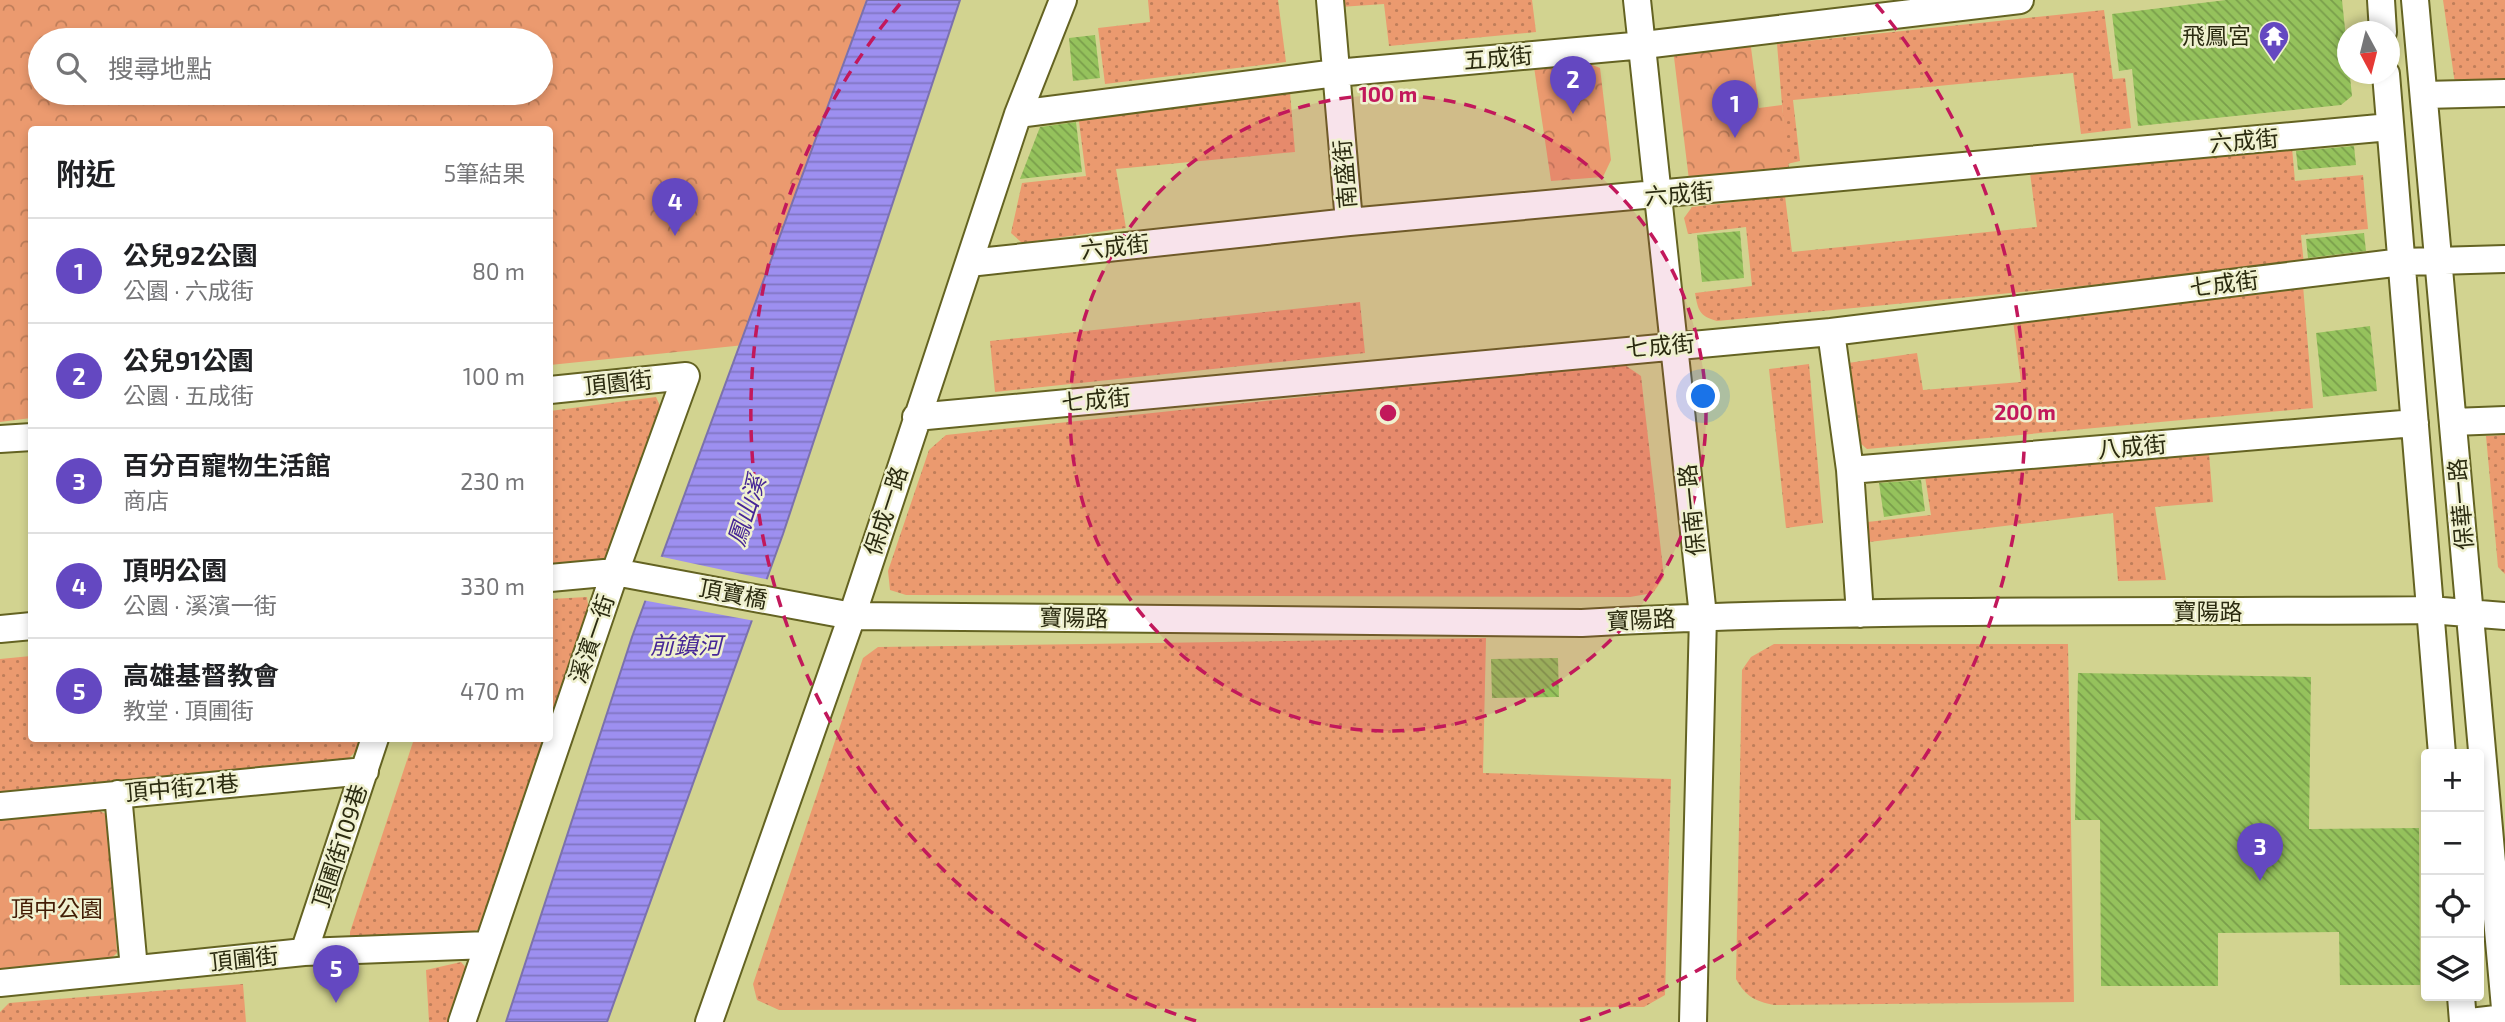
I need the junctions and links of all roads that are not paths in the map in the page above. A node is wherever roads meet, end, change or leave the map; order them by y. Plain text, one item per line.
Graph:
1 (1063, 0) edge
2 (1330, 0) edge
3 (1637, 0) edge
4 (2020, 0) edge
5 (2381, 0) edge
6 (2415, 0) edge
7 (2382, 21) edge
8 (1644, 45) junction
9 (1336, 73) junction
10 (2387, 84) edge
11 (2505, 93) edge
12 (2424, 95) junction
13 (1018, 114) junction
14 (2390, 127) junction
15 (1660, 196) junction
16 (1349, 222) junction
17 (2505, 259) edge
18 (2439, 261) junction
19 (2402, 262) junction
20 (969, 263) junction
21 (1831, 332) junction
22 (1674, 345) junction
23 (686, 376) joint
24 (553, 390) edge
25 (916, 417) junction
26 (2505, 420) edge
27 (2453, 422) junction
28 (2415, 423) junction
29 (28, 437) edge
30 (0, 439) edge
31 (1850, 470) junction
32 (615, 572) junction
33 (553, 578) edge
34 (2430, 610) junction
35 (1860, 614) junction
36 (2471, 614) junction
37 (852, 616) junction
38 (1703, 616) junction
39 (2505, 616) edge
40 (28, 626) edge
41 (0, 629) edge
42 (374, 742) edge
43 (2442, 749) edge
44 (365, 771) junction
45 (118, 794) junction
46 (0, 806) edge
47 (488, 945) junction
48 (304, 953) junction
49 (134, 970) junction
50 (0, 983) edge
51 (2461, 1001) edge
52 (2505, 1008) edge
53 (2505, 1018) edge
54 (462, 1022) edge
55 (709, 1022) edge
56 (1693, 1022) edge
57 (2463, 1022) edge
58 (2470, 1022) edge

1 - 13 street, 保成一路
2 - 9 street, 南盛街
3 - 8 street, 保南一路
4 - 8 street, 五成街
5 - 7 street
6 - 12 street, 保華一路
8 - 9 street, 五成街
8 - 15 street, 保南一路
9 - 13 street, 五成街
9 - 16 street, 南盛街
10 - 14 street, 保華一路
11 - 12 street
12 - 18 street, 保華一路
13 - 20 street, 保成一路
14 - 15 street, 六成街
14 - 19 street, 保華一路
15 - 16 street, 六成街
15 - 22 street, 保南一路
16 - 20 street, 六成街
17 - 18 street, 七成街
18 - 19 street, 七成街
18 - 27 street, 保華一路
19 - 21 street, 七成街
19 - 28 street, 保華一路
20 - 25 street, 保成一路
21 - 22 street, 七成街
21 - 31 street
22 - 25 street, 七成街
22 - 38 street, 保南一路
23 - 24 street, 頂園街
23 - 32 street, 溪濱一街
25 - 37 street, 保成一路
26 - 27 street
27 - 36 street, 保華一路
28 - 31 street, 八成街
28 - 34 street, 保華一路
29 - 30 street
31 - 35 street
32 - 33 street, 頂寶橋
32 - 37 street, 頂寶橋
32 - 47 street, 溪濱一街
34 - 35 street, 寶陽路
34 - 36 street, 寶陽路
34 - 43 street, 保華一路
35 - 38 street, 寶陽路
36 - 39 street, 寶陽路
36 - 52 street, 保華一路
37 - 38 street, 寶陽路
37 - 55 street, 保成一路
38 - 56 street, 保南一路
40 - 41 street
42 - 44 street, 頂圃街109巷
44 - 45 street, 頂中街21巷
44 - 48 street, 頂圃街109巷
45 - 46 street, 頂中街21巷
45 - 49 street
47 - 48 street, 頂圃街
47 - 54 street, 溪濱一街
48 - 49 street, 頂圃街
49 - 50 street, 頂圃街
51 - 57 street
53 - 58 street

